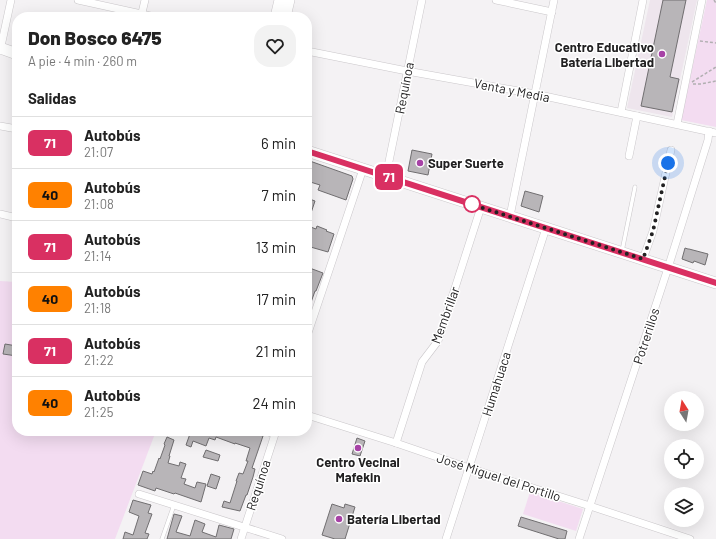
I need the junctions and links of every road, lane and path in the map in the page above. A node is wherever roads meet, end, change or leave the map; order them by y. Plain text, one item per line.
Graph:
1 (11, 0) edge
2 (78, 0) edge
3 (144, 0) edge
4 (280, 0) edge
5 (289, 0) edge
6 (422, 0) edge
7 (496, 0) edge
8 (554, 0) edge
9 (643, 0) edge
10 (702, 0) edge
11 (714, 0) edge
12 (716, 3) edge
13 (125, 12) edge
14 (142, 12) edge
15 (277, 12) edge
16 (286, 12) edge
17 (552, 12) junction
18 (700, 40) dead end
19 (716, 43) edge
20 (0, 49) edge
21 (312, 52) edge
22 (12, 53) edge
23 (716, 67) edge
24 (407, 72) junction
25 (716, 82) edge
26 (535, 94) junction
27 (621, 112) junction
28 (637, 116) junction
29 (677, 124) junction
30 (0, 126) edge
31 (12, 128) edge
32 (712, 132) edge
33 (671, 150) dead end
34 (312, 153) edge
35 (629, 156) dead end
36 (363, 169) junction
37 (386, 176) junction
38 (635, 187) dead end
39 (481, 207) junction
40 (0, 214) edge
41 (510, 216) junction
42 (12, 217) edge
43 (546, 228) junction
44 (622, 253) junction
45 (643, 259) junction
46 (668, 268) junction
47 (716, 283) edge
48 (312, 321) edge
49 (312, 417) edge
50 (275, 436) edge
51 (396, 443) junction
52 (469, 468) junction
53 (139, 494) dead end
54 (174, 505) junction
55 (590, 506) junction
56 (244, 526) junction
57 (162, 539) edge
58 (241, 539) edge
59 (282, 539) edge
60 (446, 539) edge
61 (579, 539) edge
62 (690, 539) edge

1 - 20 street
2 - 13 street
3 - 14 street
4 - 15 main road
5 - 16 main road
6 - 24 street, Requínoa
7 - 17 street
8 - 17 street
9 - 27 street
10 - 29 street
11 - 12 path
17 - 26 street
18 - 19 path
20 - 22 main road
21 - 24 street, Venta y Media
23 - 25 path
24 - 26 street, Venta y Media
24 - 37 street, Requínoa
26 - 27 street, Venta y Media
26 - 41 street
27 - 28 street, Venta y Media
28 - 29 street, Venta y Media
28 - 35 street
29 - 32 street, Venta y Media
30 - 31 street
32 - 46 street, Potrerillos
33 - 45 street
34 - 36 main road
36 - 37 main road
36 - 48 street
37 - 39 main road
38 - 44 lane
39 - 41 main road
39 - 51 street, Membrillar
40 - 42 street
41 - 43 main road
43 - 44 main road
43 - 52 street, Humahuaca
44 - 45 main road
45 - 46 main road
46 - 47 main road
46 - 55 street, Potrerillos
49 - 51 street, José Miguel del Portillo
50 - 56 street, Requínoa
51 - 52 street, José Miguel del Portillo
52 - 55 street, José Miguel del Portillo
52 - 60 street, Humahuaca
53 - 54 street
54 - 56 street
54 - 57 lane
55 - 61 street, Potrerillos
55 - 62 street, José Miguel del Portillo
56 - 58 street, Requínoa
56 - 59 street

